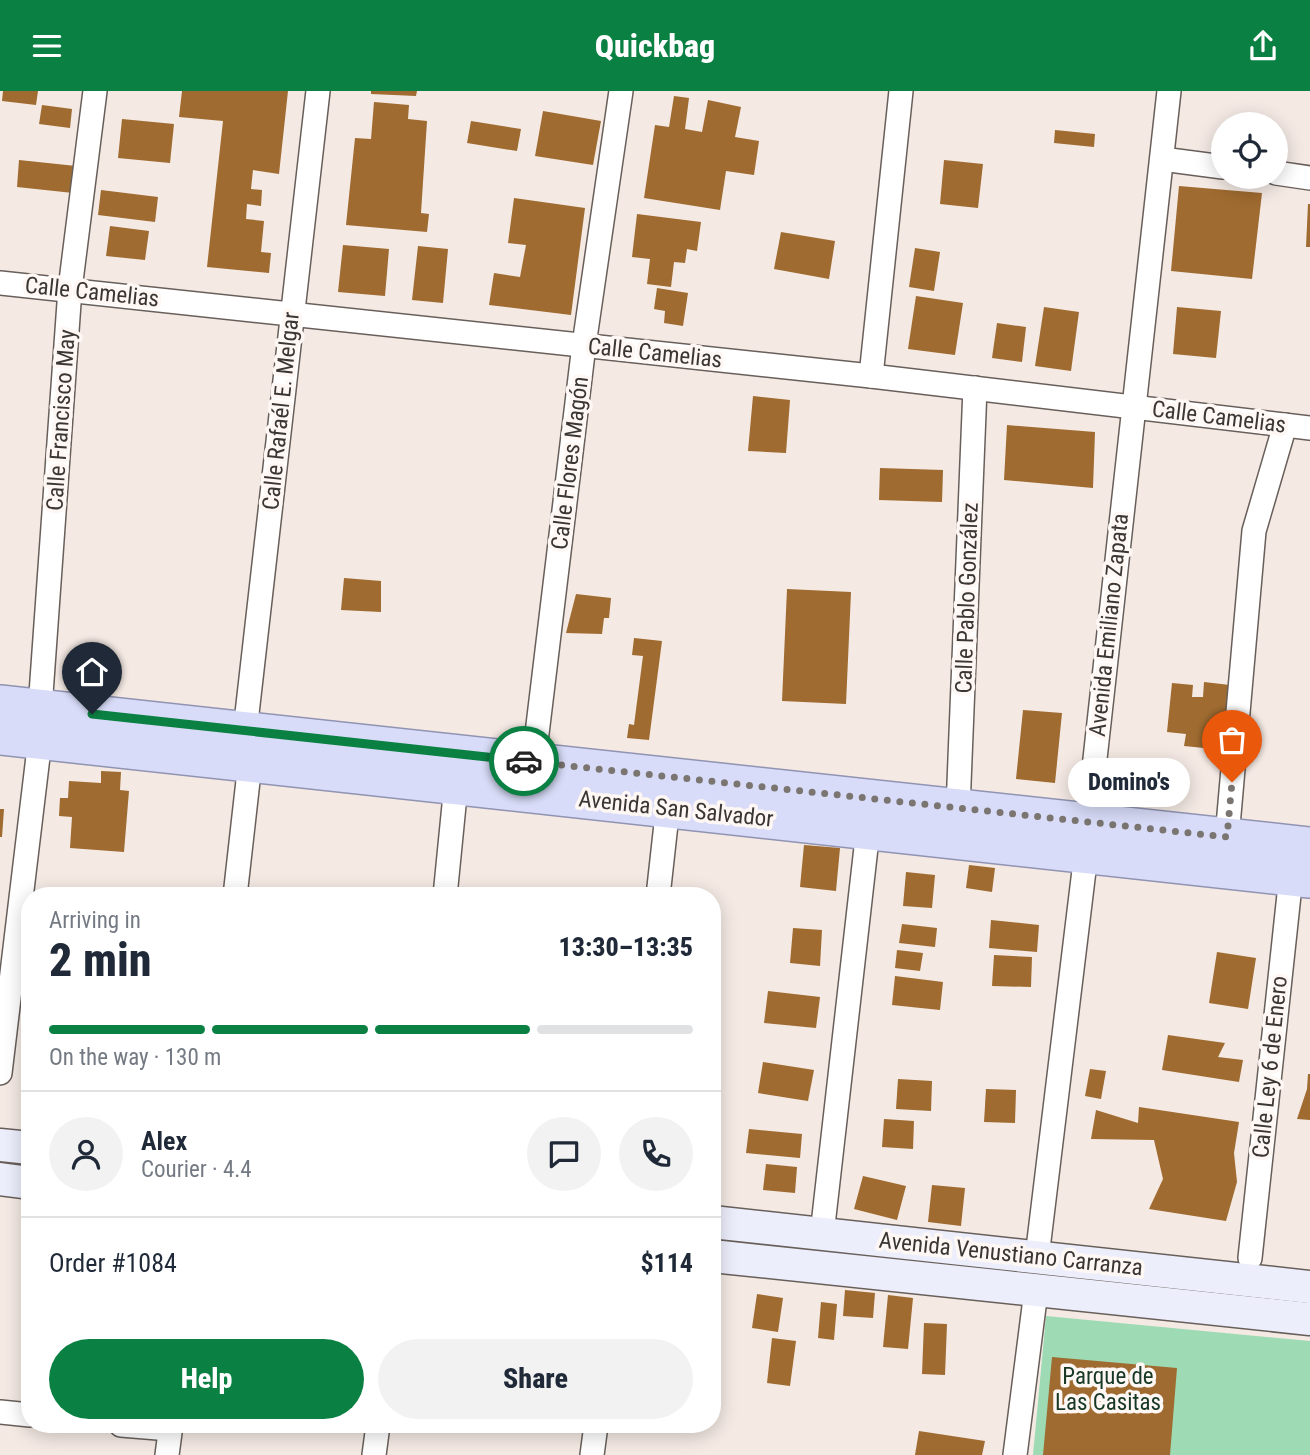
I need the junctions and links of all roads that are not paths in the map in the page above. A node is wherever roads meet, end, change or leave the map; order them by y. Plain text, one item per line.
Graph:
1 (95, 91) edge
2 (318, 91) edge
3 (621, 91) edge
4 (901, 91) edge
5 (1168, 91) edge
6 (1162, 159) junction
7 (1211, 165) edge
8 (1288, 175) edge
9 (1310, 178) edge
10 (0, 283) edge
11 (70, 289) junction
12 (291, 314) junction
13 (584, 345) junction
14 (872, 376) junction
15 (975, 388) junction
16 (1132, 407) junction
17 (1285, 425) junction
18 (1310, 428) edge
19 (0, 704) edge
20 (40, 724) junction
21 (0, 736) edge
22 (247, 747) junction
23 (532, 778) junction
24 (456, 785) junction
25 (670, 793) junction
26 (958, 808) junction
27 (868, 830) junction
28 (1227, 837) junction
29 (1087, 838) junction
30 (1310, 846) edge
31 (1300, 877) edge
32 (21, 887) edge
33 (236, 887) edge
34 (446, 887) edge
35 (659, 887) edge
36 (21, 890) edge
37 (0, 1073) edge
38 (0, 1145) edge
39 (21, 1147) edge
40 (0, 1179) edge
41 (21, 1182) edge
42 (721, 1223) edge
43 (822, 1234) junction
44 (721, 1257) edge
45 (1037, 1257) junction
46 (1250, 1258) dead end
47 (1310, 1287) edge
48 (1036, 1291) junction
49 (1310, 1319) edge
50 (0, 1412) edge
51 (21, 1414) edge
52 (169, 1433) edge
53 (378, 1433) edge
54 (595, 1433) edge
55 (167, 1455) edge
56 (374, 1455) edge
57 (592, 1455) edge
58 (1015, 1455) edge

1 - 11 street, Calle Francisco May
2 - 12 street, Calle Rafaél E. Melgar
3 - 13 street, Calle Flores Magón
4 - 14 street
5 - 6 street, Avenida Emiliano Zapata
6 - 7 street
6 - 16 street, Avenida Emiliano Zapata
8 - 9 street
10 - 11 street, Calle Camelias
11 - 12 street, Calle Camelias
11 - 20 street, Calle Francisco May
12 - 13 street, Calle Camelias
12 - 22 street, Calle Rafaél E. Melgar
13 - 14 street, Calle Camelias
13 - 23 street, Calle Flores Magón
14 - 15 street, Calle Camelias
15 - 16 street, Calle Camelias
15 - 26 street, Calle Pablo González
16 - 17 street, Calle Camelias
16 - 29 street, Avenida Emiliano Zapata
17 - 18 street, Calle Camelias
17 - 28 street
19 - 20 main road, Avenida San Salvador
20 - 21 main road, Avenida San Salvador
20 - 22 main road, Avenida San Salvador
20 - 32 street, Calle Francisco May
22 - 23 main road, Avenida San Salvador
22 - 24 main road, Avenida San Salvador
22 - 33 street, Calle Rafaél E. Melgar
23 - 24 main road, Avenida San Salvador
23 - 25 main road, Avenida San Salvador
24 - 34 street
25 - 26 main road, Avenida San Salvador
25 - 27 main road, Avenida San Salvador
25 - 35 street
26 - 29 main road, Avenida San Salvador
27 - 29 main road, Avenida San Salvador
27 - 43 street
28 - 29 main road, Avenida San Salvador
28 - 30 main road, Avenida San Salvador
29 - 31 main road, Avenida San Salvador
29 - 45 street, Avenida Emiliano Zapata
31 - 46 street, Calle Ley 6 de Enero
36 - 37 street, Calle Francisco May
38 - 39 street
40 - 41 street
42 - 43 street, Avenida Venustiano Carranza
43 - 45 street, Avenida Venustiano Carranza
44 - 48 street, Avenida Venustiano Carranza
45 - 47 street, Avenida Venustiano Carranza
48 - 49 street, Avenida Venustiano Carranza
48 - 58 street
50 - 51 street
52 - 55 street
53 - 56 street
54 - 57 street

